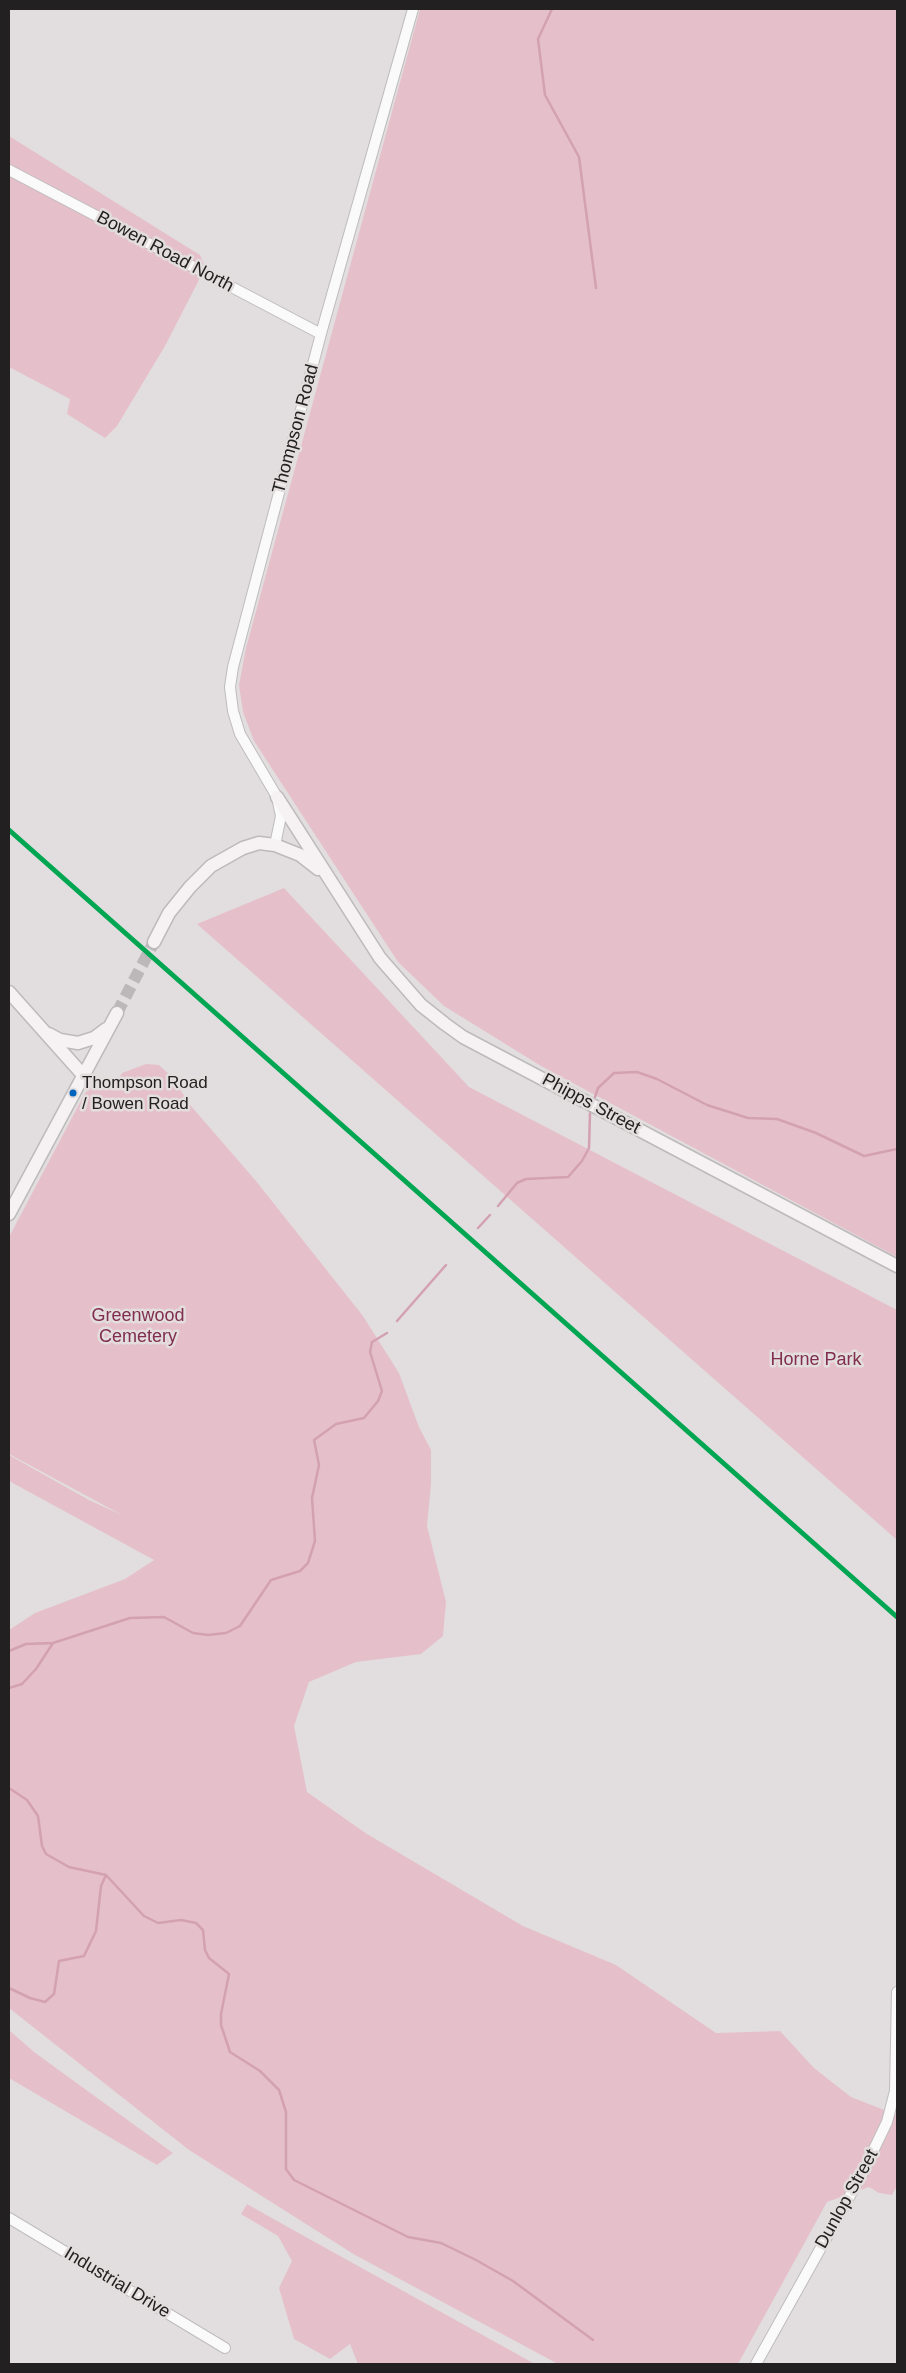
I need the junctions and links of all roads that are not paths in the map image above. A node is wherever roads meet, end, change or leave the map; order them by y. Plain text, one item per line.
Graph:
1 (413, 9) edge
2 (9, 170) edge
3 (321, 334) junction
4 (277, 797) junction
5 (275, 845) junction
6 (333, 886) junction
7 (154, 942) tunnel mouth
8 (9, 992) edge
9 (34, 1021) junction
10 (83, 1075) junction
11 (9, 1214) edge
12 (897, 1266) edge
13 (897, 1992) edge
14 (9, 2218) edge
15 (225, 2348) dead end
16 (756, 2364) edge

1 - 3 street, Thompson Road
2 - 3 street, Bowen Road North
3 - 4 street, Thompson Road
4 - 5 street, Thompson Road
4 - 6 main road
5 - 6 main road
5 - 7 main road
6 - 12 main road, Phipps Street
8 - 9 main road
9 - 10 main road
9 - 10 main road
10 - 11 main road
13 - 16 street, Dunlop Street
14 - 15 street, Industrial Drive

